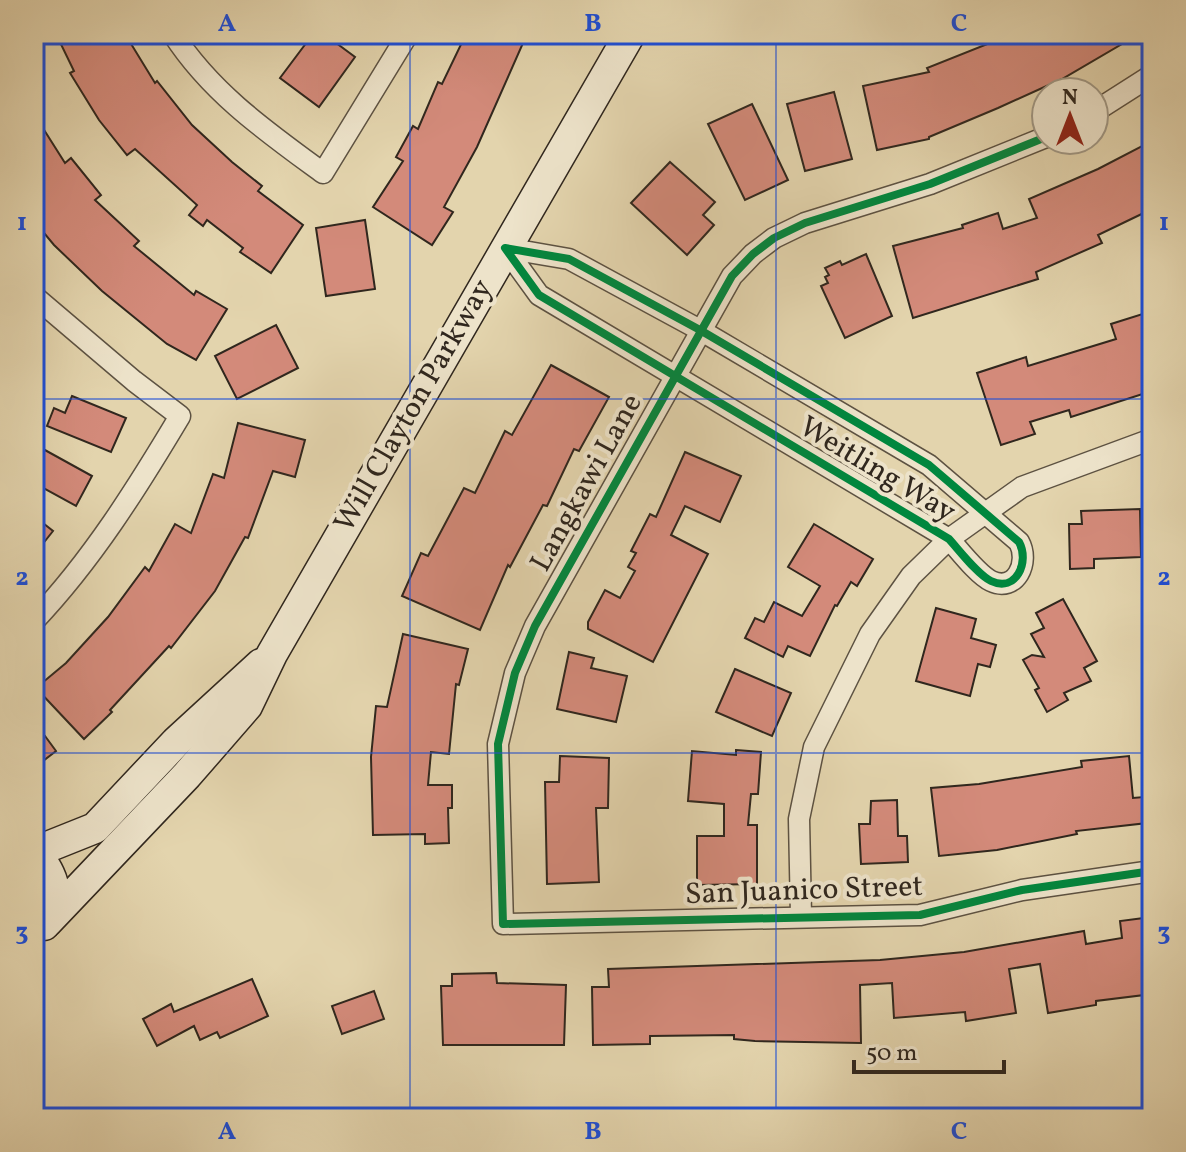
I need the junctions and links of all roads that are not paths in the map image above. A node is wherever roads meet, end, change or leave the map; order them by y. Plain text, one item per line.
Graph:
1 (173, 34) edge
2 (408, 34) edge
3 (630, 34) edge
4 (1150, 81) edge
5 (1110, 103) edge
6 (1030, 144) edge
7 (505, 248) junction
8 (34, 296) edge
9 (700, 330) junction
10 (673, 377) junction
11 (1152, 439) edge
12 (985, 511) junction
13 (949, 539) junction
14 (34, 621) edge
15 (272, 654) junction
16 (34, 851) edge
17 (1152, 871) edge
18 (801, 916) junction
19 (503, 924) joint
20 (40, 929) edge

1 - 2 street
3 - 7 street, Will Clayton Parkway
4 - 5 street
6 - 9 street, Langkawi Lane
7 - 9 street, Weitling Way
7 - 10 street, Weitling Way
7 - 15 street, Will Clayton Parkway
8 - 14 street
9 - 10 street, Langkawi Lane
9 - 12 street, Weitling Way
10 - 13 street, Weitling Way
10 - 19 street, Langkawi Lane
11 - 12 street
12 - 13 street
12 - 13 street, Weitling Way
13 - 18 street
15 - 16 street, Will Clayton Parkway
15 - 20 street, Will Clayton Parkway
16 - 20 street
17 - 18 street, San Juanico Street
18 - 19 street, San Juanico Street

